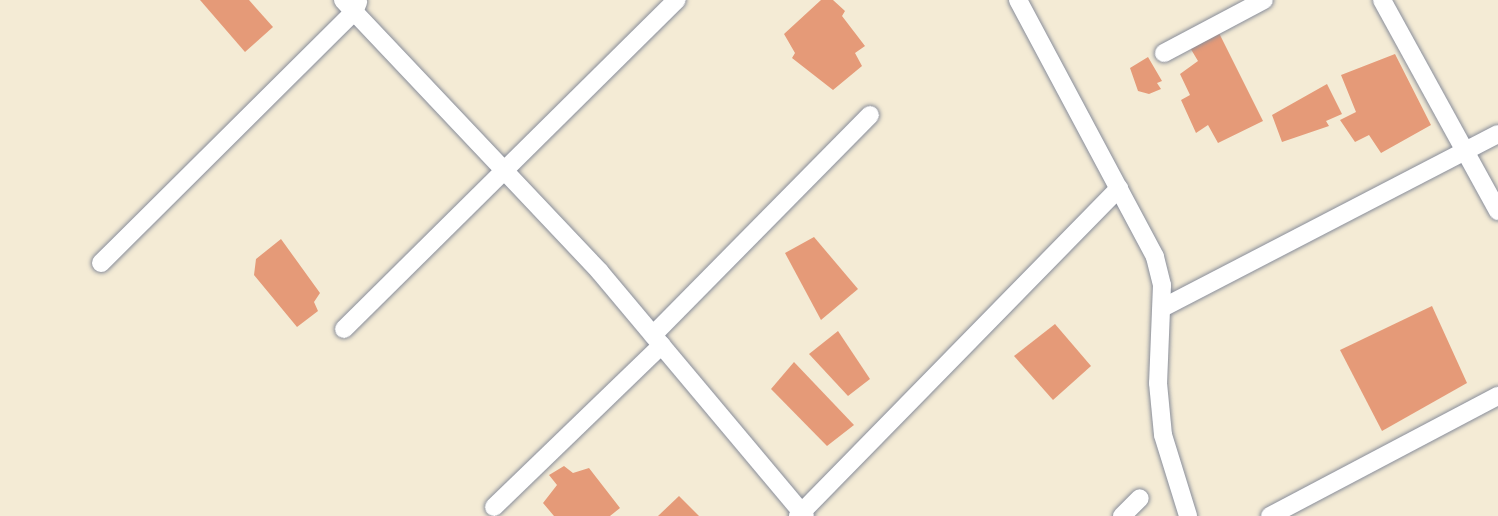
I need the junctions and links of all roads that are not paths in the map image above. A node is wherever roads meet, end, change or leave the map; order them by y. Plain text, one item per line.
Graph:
1 (677, 0) edge
2 (1018, 0) edge
3 (1264, 0) edge
4 (1382, 0) edge
5 (352, 4) edge
6 (1164, 53) dead end
7 (870, 115) dead end
8 (1498, 134) edge
9 (1466, 151) junction
10 (506, 171) junction
11 (1119, 188) junction
12 (1498, 211) edge
13 (101, 263) dead end
14 (1162, 309) junction
15 (344, 329) dead end
16 (657, 340) junction
17 (1498, 396) edge
18 (1140, 498) dead end
19 (494, 507) dead end
20 (802, 515) edge
21 (1122, 516) edge
22 (1188, 516) edge
23 (1270, 516) edge

1 - 10 street
2 - 11 street
3 - 6 street
4 - 9 street
5 - 10 street
5 - 13 street
7 - 16 street
8 - 9 street
9 - 12 street
9 - 14 street
10 - 15 street
10 - 16 street
11 - 14 street
11 - 20 street
14 - 22 street
16 - 19 street
16 - 20 street
17 - 23 street
18 - 21 street

